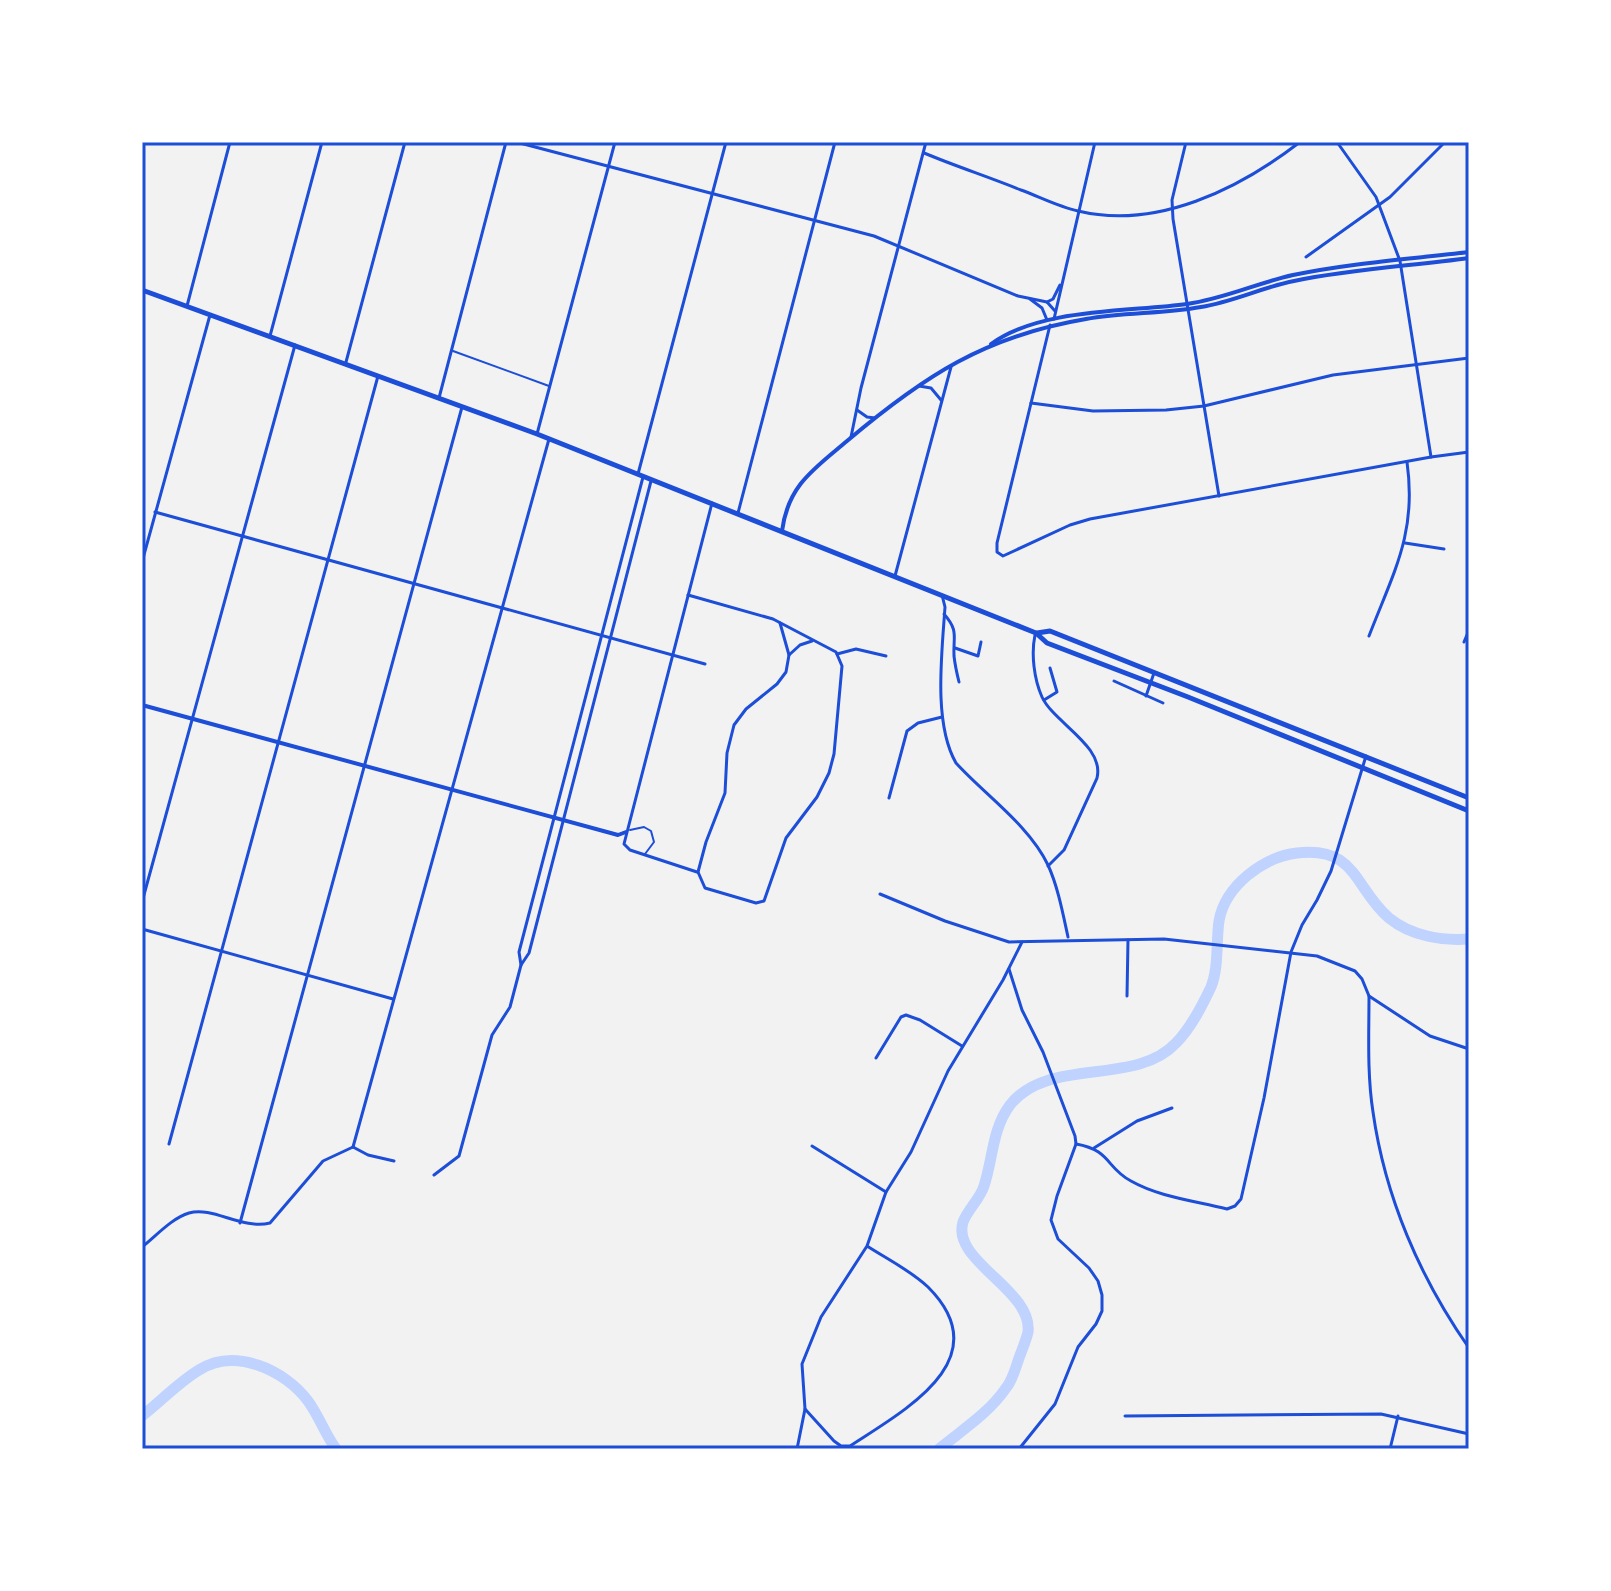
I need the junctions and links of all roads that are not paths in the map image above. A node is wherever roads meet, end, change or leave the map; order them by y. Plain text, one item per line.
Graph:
1 (230, 142) edge
2 (322, 142) edge
3 (405, 142) edge
4 (506, 142) edge
5 (516, 142) edge
6 (615, 142) edge
7 (726, 142) edge
8 (835, 142) edge
9 (926, 142) edge
10 (1095, 142) edge
11 (1186, 142) edge
12 (1300, 142) edge
13 (1337, 142) edge
14 (1445, 142) edge
15 (924, 153) junction
16 (608, 166) junction
17 (713, 193) junction
18 (1380, 205) junction
19 (1172, 210) junction
20 (1079, 211) junction
21 (815, 220) junction
22 (899, 246) junction
23 (1469, 252) edge
24 (1306, 257) dead end
25 (1469, 258) edge
26 (1401, 264) junction
27 (1060, 285) junction
28 (142, 290) edge
29 (1030, 299) junction
30 (1047, 302) junction
31 (187, 306) junction
32 (1188, 306) junction
33 (1056, 313) junction
34 (210, 315) junction
35 (1050, 324) junction
36 (270, 336) junction
37 (295, 345) junction
38 (451, 350) junction
39 (1469, 358) edge
40 (952, 363) junction
41 (345, 364) junction
42 (1418, 365) junction
43 (378, 376) junction
44 (915, 386) junction
45 (550, 387) junction
46 (439, 398) junction
47 (942, 402) junction
48 (1031, 403) junction
49 (857, 406) junction
50 (1204, 406) junction
51 (462, 407) junction
52 (875, 418) junction
53 (537, 434) junction
54 (851, 438) junction
55 (549, 439) junction
56 (1469, 452) edge
57 (1431, 457) junction
58 (1407, 462) junction
59 (640, 475) junction
60 (651, 479) junction
61 (1219, 496) junction
62 (712, 503) junction
63 (155, 512) junction
64 (738, 513) junction
65 (782, 531) junction
66 (242, 536) junction
67 (1405, 543) junction
68 (1444, 549) dead end
69 (328, 560) junction
70 (142, 562) edge
71 (895, 577) junction
72 (415, 584) junction
73 (688, 595) junction
74 (942, 595) junction
75 (501, 607) junction
76 (944, 614) junction
77 (780, 623) junction
78 (1469, 630) edge
79 (1036, 633) junction
80 (601, 635) junction
81 (1369, 636) dead end
82 (610, 638) junction
83 (812, 641) junction
84 (981, 642) dead end
85 (1464, 642) dead end
86 (955, 648) junction
87 (673, 654) junction
88 (837, 654) junction
89 (789, 655) junction
90 (886, 656) dead end
91 (705, 664) dead end
92 (1050, 668) dead end
93 (1155, 672) junction
94 (1114, 681) dead end
95 (959, 682) dead end
96 (1151, 682) junction
97 (1146, 696) junction
98 (1044, 700) junction
99 (1163, 703) dead end
100 (142, 705) edge
101 (942, 717) junction
102 (192, 719) junction
103 (278, 742) junction
104 (1366, 756) junction
105 (365, 766) junction
106 (1362, 767) junction
107 (451, 790) junction
108 (889, 798) dead end
109 (1469, 798) edge
110 (1469, 811) edge
111 (554, 818) junction
112 (563, 820) junction
113 (626, 832) junction
114 (644, 854) junction
115 (1048, 866) junction
116 (698, 872) junction
117 (880, 894) dead end
118 (142, 902) edge
119 (142, 929) edge
120 (1069, 939) junction
121 (1128, 940) junction
122 (1022, 942) junction
123 (221, 951) junction
124 (1291, 952) junction
125 (521, 965) junction
126 (1009, 969) junction
127 (308, 975) junction
128 (1127, 996) dead end
129 (1369, 996) junction
130 (393, 999) junction
131 (962, 1046) junction
132 (1469, 1049) edge
133 (876, 1058) dead end
134 (1172, 1108) dead end
135 (169, 1144) dead end
136 (1076, 1144) junction
137 (812, 1146) dead end
138 (353, 1147) junction
139 (1094, 1148) junction
140 (394, 1161) dead end
141 (434, 1175) dead end
142 (886, 1192) junction
143 (240, 1223) junction
144 (867, 1246) junction
145 (142, 1247) edge
146 (1469, 1348) edge
147 (805, 1409) junction
148 (1125, 1416) dead end
149 (1398, 1416) junction
150 (1469, 1434) edge
151 (797, 1449) edge
152 (1019, 1449) edge
153 (1390, 1449) edge

1 - 31 street
2 - 36 street
3 - 41 street
4 - 38 street
5 - 16 street
6 - 16 street
7 - 17 street
8 - 21 street
9 - 15 street
10 - 20 street
11 - 19 street
12 - 19 street
13 - 18 street
14 - 18 street
15 - 20 street
15 - 22 street
16 - 17 street
16 - 45 street
17 - 21 street
17 - 59 street
18 - 24 street
18 - 26 street
19 - 20 street
19 - 32 street
20 - 27 street
21 - 22 street
21 - 64 street
22 - 29 street
22 - 49 street
23 - 26 street
25 - 26 street
26 - 32 street
26 - 42 street
27 - 30 street
27 - 33 street
28 - 31 main road
29 - 30 street
29 - 35 street
30 - 33 street
31 - 34 main road
32 - 35 street
32 - 50 street
33 - 35 street
34 - 36 main road
34 - 63 street
35 - 40 street
35 - 48 street
36 - 37 main road
37 - 41 main road
37 - 66 street
38 - 45 lane
38 - 46 street
39 - 42 street
40 - 44 street
40 - 47 street
41 - 43 main road
42 - 50 street
42 - 57 street
43 - 46 main road
43 - 69 street
44 - 47 street
44 - 52 street
45 - 53 street
46 - 51 main road
47 - 71 street
48 - 50 street
48 - 61 street
49 - 52 street
49 - 54 street
50 - 61 street
51 - 53 main road
51 - 72 street
52 - 54 street
53 - 55 main road
54 - 65 street
55 - 59 main road
55 - 75 street
56 - 57 street
57 - 58 street
58 - 61 street
58 - 67 street
59 - 60 main road
59 - 80 street
60 - 62 main road
60 - 82 street
62 - 64 main road
62 - 73 street
63 - 66 street
63 - 70 street
64 - 65 main road
65 - 71 main road
66 - 69 street
66 - 102 street
67 - 68 street
67 - 81 street
69 - 72 street
69 - 103 street
71 - 74 main road
72 - 75 street
72 - 105 street
73 - 77 street
73 - 87 street
74 - 76 street
74 - 79 main road
75 - 80 street
75 - 107 street
76 - 86 street
76 - 101 street
77 - 83 street
77 - 89 street
78 - 85 street
79 - 93 main road
79 - 96 main road
79 - 98 street
80 - 82 street
80 - 111 street
82 - 87 street
82 - 112 street
83 - 88 street
83 - 89 street
84 - 86 street
86 - 95 street
87 - 91 street
87 - 113 street
88 - 90 street
88 - 116 street
89 - 116 street
92 - 98 street
93 - 96 street
93 - 104 main road
94 - 97 street
96 - 97 street
96 - 106 main road
97 - 99 street
98 - 115 street
100 - 102 street
101 - 108 street
101 - 115 street
102 - 103 street
102 - 118 street
103 - 105 street
103 - 123 street
104 - 106 street
104 - 109 main road
105 - 107 street
105 - 127 street
106 - 110 main road
106 - 124 street
107 - 111 street
107 - 130 street
111 - 112 street
111 - 125 street
112 - 113 street
112 - 125 street
113 - 114 street
113 - 114 lane
114 - 116 street
115 - 120 street
117 - 122 street
119 - 123 street
120 - 121 street
120 - 122 street
121 - 124 street
121 - 128 street
122 - 126 street
123 - 127 street
123 - 135 street
124 - 129 street
124 - 139 street
125 - 141 street
126 - 131 street
126 - 136 street
127 - 130 street
127 - 143 street
129 - 132 street
129 - 146 street
130 - 138 street
131 - 133 street
131 - 142 street
134 - 139 street
136 - 139 street
136 - 152 street
137 - 142 street
138 - 140 street
138 - 143 street
142 - 144 street
143 - 145 street
144 - 147 street
144 - 147 street
147 - 151 street
148 - 149 street
149 - 150 street
149 - 153 street

